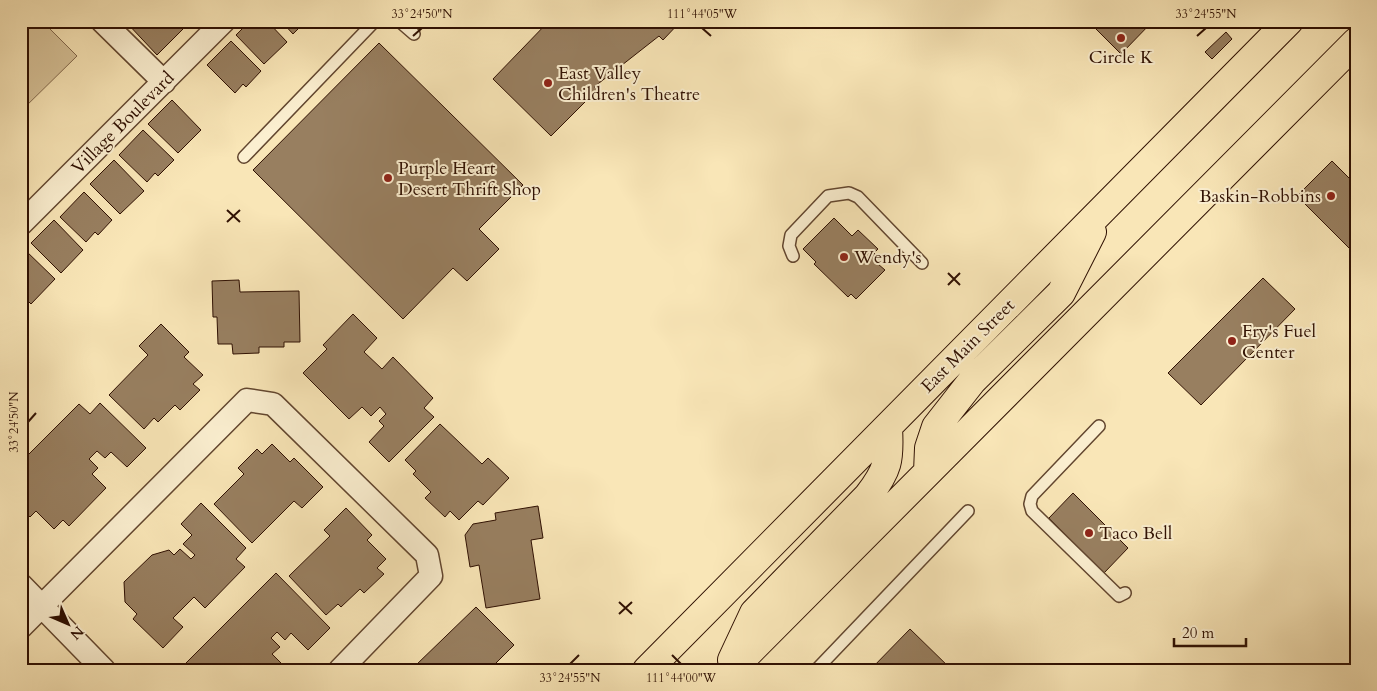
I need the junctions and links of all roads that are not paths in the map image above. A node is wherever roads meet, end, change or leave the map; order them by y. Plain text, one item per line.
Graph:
1 (102, 21) edge
2 (224, 21) edge
3 (375, 21) edge
4 (399, 21) edge
5 (1289, 21) edge
6 (414, 34) dead end
7 (1356, 42) edge
8 (164, 82) junction
9 (244, 157) dead end
10 (1106, 207) junction
11 (21, 224) edge
12 (793, 256) dead end
13 (922, 263) dead end
14 (1099, 426) dead end
15 (888, 428) junction
16 (928, 472) junction
17 (968, 511) dead end
18 (21, 585) edge
19 (1125, 593) dead end
20 (42, 606) junction
21 (21, 627) edge
22 (831, 654) junction
23 (816, 669) edge
24 (104, 670) edge
25 (340, 670) edge
26 (646, 670) edge
27 (729, 670) edge
28 (830, 670) edge

1 - 8 street
2 - 8 street, Village Boulevard
3 - 9 lane
4 - 6 lane
5 - 10 main road, East Main Street
7 - 16 main road
8 - 11 street, Village Boulevard
10 - 15 main road, East Main Street
10 - 16 main road
12 - 13 lane
14 - 19 lane
15 - 26 main road, East Main Street
15 - 27 main road
16 - 27 main road
17 - 22 lane
18 - 20 street
20 - 21 street
20 - 24 street
20 - 25 street
22 - 23 lane
22 - 28 lane

